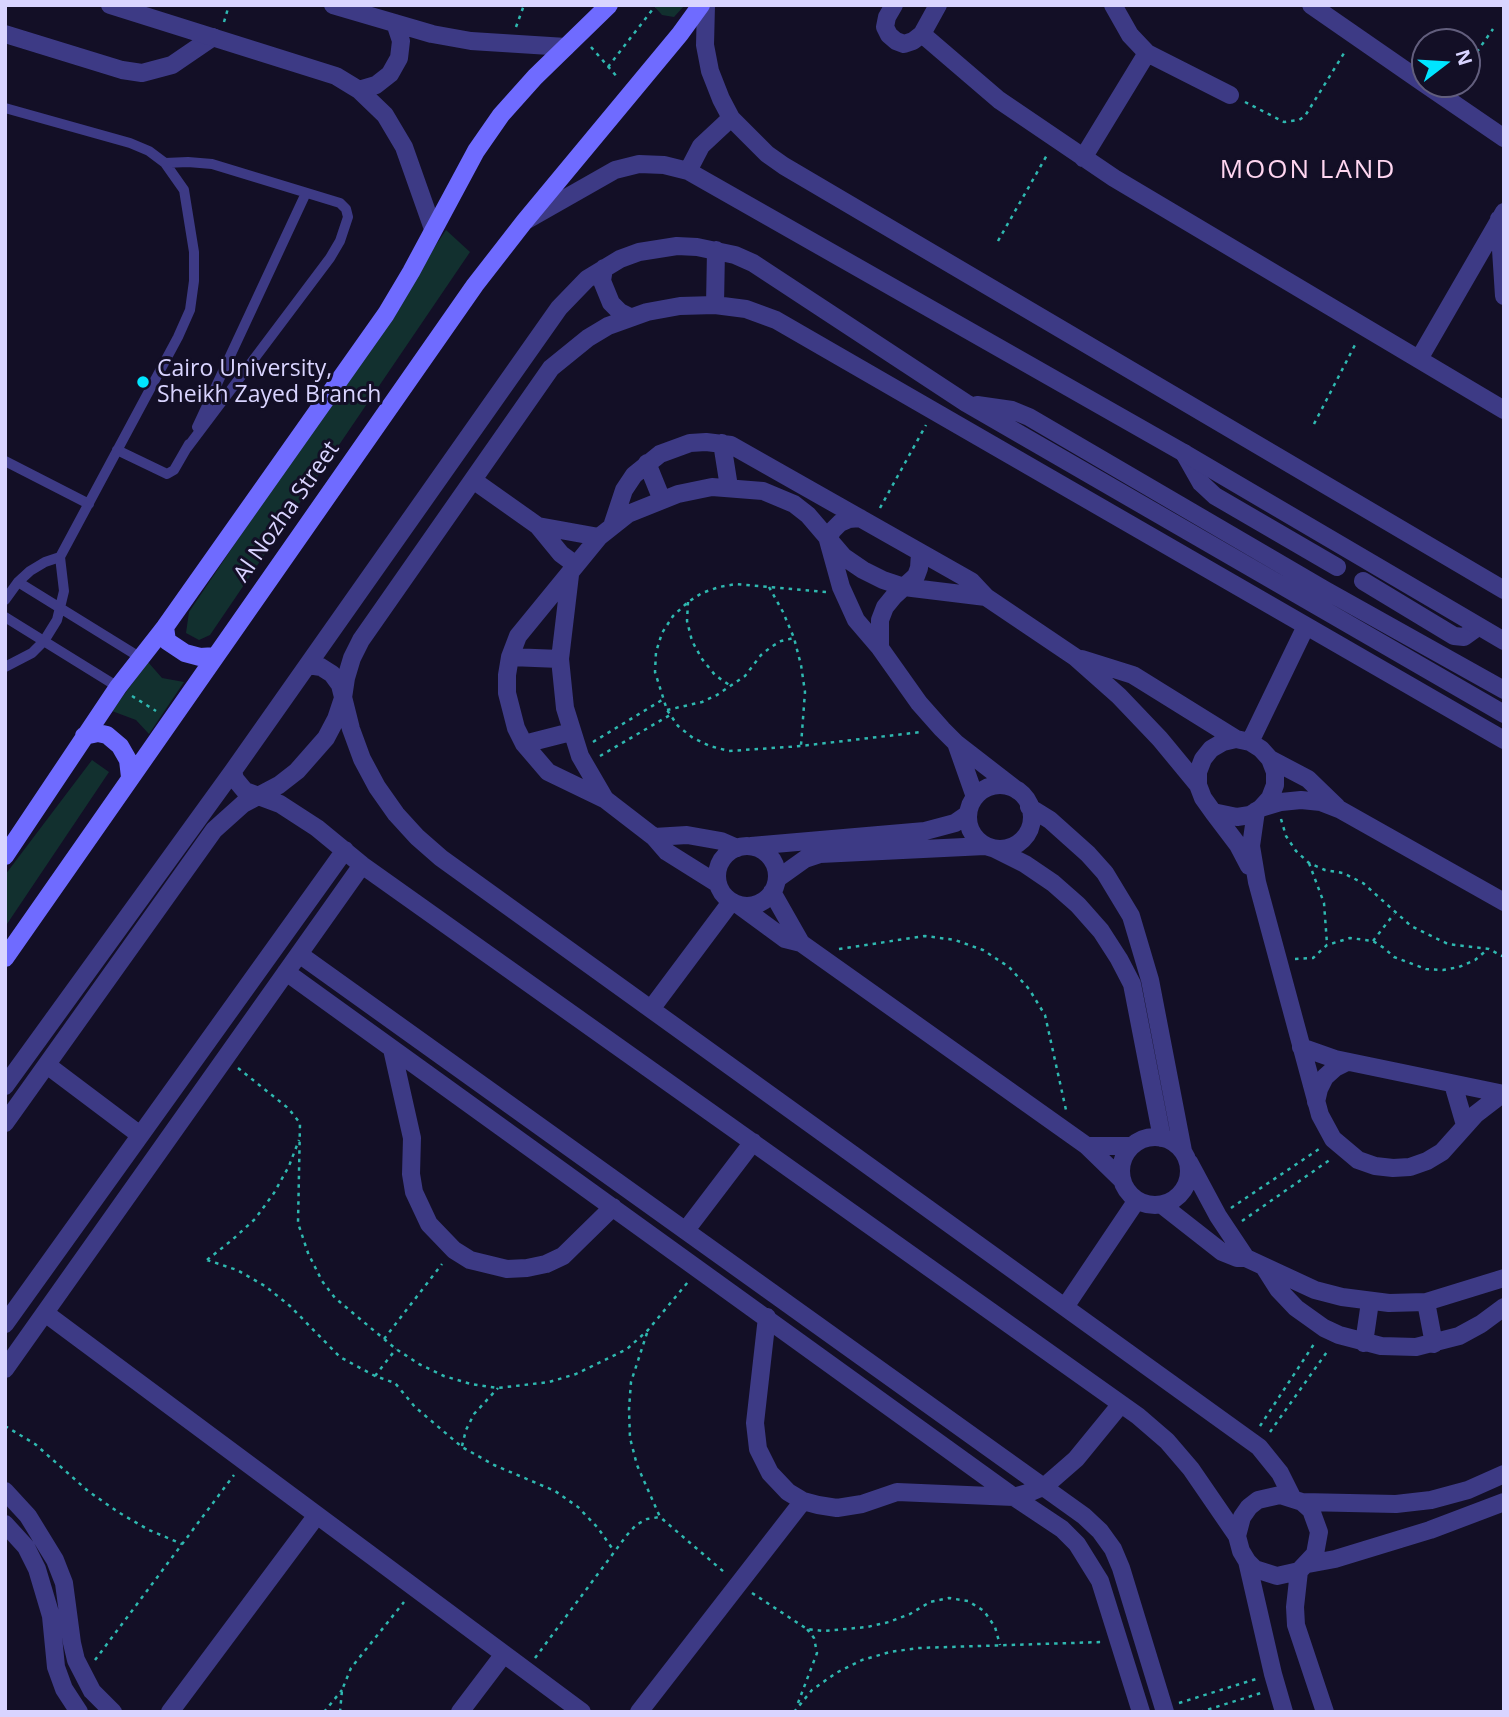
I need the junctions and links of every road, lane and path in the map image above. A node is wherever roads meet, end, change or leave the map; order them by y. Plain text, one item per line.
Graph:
1 (110, 5) edge
2 (333, 5) edge
3 (524, 5) edge
4 (609, 5) edge
5 (656, 5) edge
6 (703, 5) edge
7 (894, 5) edge
8 (939, 5) edge
9 (1311, 5) edge
10 (1115, 6) edge
11 (395, 23) junction
12 (1493, 29) dead end
13 (581, 33) junction
14 (5, 34) edge
15 (922, 34) junction
16 (1355, 35) junction
17 (213, 37) junction
18 (509, 43) junction
19 (1481, 46) edge
20 (566, 47) junction
21 (1147, 53) junction
22 (608, 67) junction
23 (1411, 74) edge
24 (359, 90) junction
25 (633, 92) junction
26 (1230, 96) joint
27 (1445, 98) edge
28 (5, 108) edge
29 (731, 118) junction
30 (1504, 138) edge
31 (1055, 140) junction
32 (1083, 158) junction
33 (165, 163) junction
34 (688, 171) junction
35 (306, 193) junction
36 (1502, 215) edge
37 (524, 222) junction
38 (433, 229) junction
39 (998, 241) dead end
40 (716, 250) junction
41 (604, 268) junction
42 (1504, 296) edge
43 (715, 305) junction
44 (630, 317) junction
45 (1364, 327) junction
46 (1419, 359) junction
47 (966, 403) junction
48 (934, 410) junction
49 (1504, 410) edge
50 (1314, 424) dead end
51 (722, 443) junction
52 (187, 447) junction
53 (117, 450) junction
54 (1184, 453) junction
55 (5, 461) edge
56 (646, 463) junction
57 (473, 480) junction
58 (729, 487) junction
59 (662, 500) junction
60 (89, 504) junction
61 (865, 521) junction
62 (613, 523) junction
63 (538, 526) junction
64 (598, 537) junction
65 (828, 540) junction
66 (1346, 547) junction
67 (920, 553) junction
68 (60, 557) junction
69 (1373, 563) junction
70 (1337, 567) junction
71 (573, 570) junction
72 (1363, 581) junction
73 (18, 582) junction
74 (769, 587) junction
75 (904, 587) junction
76 (1325, 590) junction
77 (1504, 590) edge
78 (843, 593) junction
79 (986, 597) junction
80 (5, 600) edge
81 (688, 602) junction
82 (1351, 604) junction
83 (61, 608) junction
84 (5, 617) edge
85 (1306, 626) junction
86 (1478, 626) junction
87 (165, 627) junction
88 (794, 638) junction
89 (1504, 640) edge
90 (44, 641) junction
91 (880, 648) junction
92 (216, 656) junction
93 (510, 657) junction
94 (1075, 657) junction
95 (141, 658) junction
96 (560, 659) junction
97 (308, 665) junction
98 (5, 667) edge
99 (118, 687) junction
100 (732, 687) junction
101 (1504, 690) edge
102 (343, 698) junction
103 (662, 700) junction
104 (667, 710) junction
105 (1504, 714) edge
106 (670, 715) junction
107 (170, 720) junction
108 (942, 729) junction
109 (571, 732) junction
110 (84, 736) junction
111 (1504, 740) edge
112 (1243, 741) junction
113 (956, 743) junction
114 (524, 744) junction
115 (801, 746) junction
116 (582, 758) junction
117 (1270, 759) junction
118 (233, 771) junction
119 (130, 777) junction
120 (1198, 785) junction
121 (1018, 791) junction
122 (260, 795) junction
123 (975, 797) junction
124 (606, 800) junction
125 (1281, 802) junction
126 (1029, 807) junction
127 (1339, 809) junction
128 (1259, 810) junction
129 (1213, 812) junction
130 (968, 814) junction
131 (653, 837) junction
132 (854, 844) junction
133 (744, 847) junction
134 (990, 847) junction
135 (345, 850) junction
136 (5, 856) edge
137 (1310, 863) junction
138 (362, 865) junction
139 (1256, 882) junction
140 (718, 884) junction
141 (775, 886) junction
142 (1504, 902) edge
143 (736, 904) junction
144 (1394, 914) junction
145 (1373, 942) junction
146 (1327, 945) junction
147 (808, 948) junction
148 (1489, 949) junction
149 (299, 954) junction
150 (1504, 957) edge
151 (5, 958) edge
152 (1313, 958) dead end
153 (286, 972) junction
154 (1141, 982) junction
155 (651, 1009) junction
156 (1301, 1047) junction
157 (393, 1049) junction
158 (225, 1058) junction
159 (1347, 1062) junction
160 (47, 1065) junction
161 (1453, 1084) junction
162 (5, 1086) edge
163 (1503, 1094) edge
164 (1316, 1102) junction
165 (5, 1123) edge
166 (1465, 1125) junction
167 (140, 1135) junction
168 (1072, 1135) junction
169 (301, 1137) junction
170 (1162, 1138) junction
171 (754, 1142) junction
172 (1338, 1144) junction
173 (1087, 1146) junction
174 (1132, 1146) junction
175 (1185, 1156) junction
176 (1122, 1180) junction
177 (1137, 1200) junction
178 (1162, 1205) junction
179 (613, 1207) junction
180 (1223, 1224) junction
181 (686, 1230) junction
182 (454, 1250) junction
183 (1246, 1258) junction
184 (1264, 1267) junction
185 (699, 1268) junction
186 (1504, 1278) edge
187 (1370, 1302) junction
188 (1426, 1302) junction
189 (1065, 1307) junction
190 (1504, 1307) edge
191 (45, 1313) junction
192 (767, 1317) junction
193 (5, 1324) edge
194 (648, 1330) junction
195 (1332, 1332) junction
196 (384, 1339) junction
197 (1364, 1343) junction
198 (1434, 1344) junction
199 (396, 1349) junction
200 (5, 1369) edge
201 (375, 1377) junction
202 (498, 1388) junction
203 (1121, 1404) junction
204 (5, 1426) edge
205 (1255, 1444) junction
206 (462, 1447) junction
207 (244, 1461) junction
208 (1504, 1474) edge
209 (1045, 1486) junction
210 (5, 1492) edge
211 (1014, 1497) junction
212 (1297, 1500) junction
213 (803, 1502) junction
214 (1504, 1502) edge
215 (317, 1515) junction
216 (660, 1517) junction
217 (5, 1524) edge
218 (1237, 1536) junction
219 (182, 1544) junction
220 (614, 1551) junction
221 (1247, 1561) junction
222 (1304, 1567) junction
223 (739, 1584) junction
224 (415, 1588) junction
225 (807, 1629) junction
226 (1119, 1641) junction
227 (1000, 1645) junction
228 (504, 1654) junction
229 (526, 1670) junction
230 (83, 1676) junction
231 (1275, 1681) junction
232 (342, 1690) junction
233 (796, 1706) junction
234 (1164, 1710) edge
235 (79, 1712) edge
236 (113, 1712) edge
237 (170, 1712) edge
238 (324, 1712) edge
239 (340, 1712) edge
240 (460, 1712) edge
241 (582, 1712) edge
242 (639, 1712) edge
243 (793, 1712) edge
244 (1141, 1712) edge
245 (1200, 1712) edge
246 (1284, 1712) edge
247 (1325, 1712) edge

1 - 17 street
2 - 11 street
3 - 18 path
4 - 13 main road, Al Nozha Street
5 - 22 path
6 - 25 main road, Al Nozha Street
6 - 29 street
7 - 15 street
8 - 15 street
9 - 16 street
10 - 21 street
11 - 18 street
11 - 24 street
12 - 19 path
13 - 20 main road, Al Nozha Street
13 - 22 path
14 - 17 street
15 - 31 street
16 - 23 street
16 - 26 path
17 - 24 street
18 - 20 street
20 - 38 main road, Al Nozha Street
21 - 26 street
21 - 32 street
22 - 25 path
24 - 38 street
25 - 37 main road, Al Nozha Street
27 - 30 street
28 - 33 lane
29 - 34 street
29 - 77 street
31 - 32 street
31 - 39 path
32 - 45 street
33 - 35 lane
33 - 53 lane
34 - 37 street
34 - 54 street
35 - 52 lane
35 - 52 lane
36 - 42 street
36 - 46 street
37 - 92 main road, Al Nozha Street
38 - 87 main road, Al Nozha Street
40 - 41 street
40 - 43 street
40 - 47 street
41 - 44 street
41 - 97 street
43 - 44 street
43 - 48 street
44 - 57 street
45 - 46 street
45 - 50 path
46 - 49 street
47 - 76 street
47 - 105 street
48 - 61 path
48 - 85 street
51 - 56 street
51 - 58 street
51 - 61 street
52 - 53 lane
53 - 60 lane
54 - 66 street
54 - 70 street
55 - 60 lane
56 - 59 street
56 - 62 street
57 - 63 street
57 - 102 street
58 - 59 street
58 - 65 street
59 - 62 street
60 - 68 lane
61 - 65 street
61 - 67 street
62 - 64 street
63 - 64 street
63 - 71 street
64 - 71 street
65 - 75 street
65 - 78 street
66 - 69 street
66 - 70 street
67 - 75 street
67 - 79 street
68 - 73 lane
68 - 83 lane
69 - 72 street
69 - 86 street
70 - 76 street
71 - 93 street
71 - 96 street
72 - 82 street
72 - 86 street
73 - 80 lane
73 - 83 lane
74 - 78 path
74 - 81 path
74 - 88 path
75 - 79 street
75 - 91 street
76 - 82 street
78 - 91 street
79 - 94 street
81 - 100 path
81 - 103 path
82 - 101 street
83 - 90 lane
83 - 95 lane
84 - 90 lane
85 - 111 street
85 - 112 street
86 - 89 street
87 - 92 main road
87 - 95 main road, Al Nozha Street
88 - 100 path
88 - 115 path
90 - 98 lane
90 - 99 lane
91 - 108 street
92 - 107 main road, Al Nozha Street
93 - 96 street
93 - 114 street
94 - 112 street
94 - 120 street
95 - 99 main road, Al Nozha Street
96 - 109 street
97 - 102 street
97 - 118 street
99 - 107 path
99 - 110 main road, Al Nozha Street
100 - 104 path
102 - 122 street
102 - 155 street
103 - 104 path
103 - 116 path
104 - 106 path
106 - 115 path
106 - 116 path
107 - 119 main road, Al Nozha Street
108 - 113 street
108 - 115 path
109 - 114 street
109 - 116 street
110 - 119 main road
110 - 136 main road, Al Nozha Street
112 - 117 street
112 - 120 street
113 - 121 street
113 - 123 street
114 - 124 street
116 - 124 street
117 - 127 street
117 - 128 street
118 - 122 street
118 - 162 street
119 - 151 main road, Al Nozha Street
120 - 129 street
121 - 123 street
121 - 126 street
122 - 135 street
122 - 160 street
123 - 130 street
124 - 131 street
125 - 127 street
125 - 128 street
125 - 137 path
126 - 134 street
126 - 154 street
127 - 142 street
128 - 129 street
128 - 139 street
129 - 139 street
130 - 132 street
130 - 134 street
131 - 133 street
131 - 140 street
132 - 133 street
132 - 134 street
132 - 141 street
133 - 140 street
133 - 141 street
134 - 154 street
135 - 138 street
135 - 167 street
137 - 144 path
137 - 146 path
138 - 149 street
138 - 171 street
139 - 156 street
140 - 143 street
141 - 143 street
141 - 147 street
143 - 147 street
143 - 155 street
144 - 145 path
144 - 148 path
145 - 146 path
145 - 148 path
146 - 152 path
147 - 168 street
147 - 168 path
148 - 150 path
149 - 153 street
149 - 181 street
153 - 157 street
153 - 158 street
154 - 170 street
154 - 175 street
155 - 189 street
156 - 159 street
156 - 164 street
157 - 179 street
157 - 182 street
158 - 169 path
158 - 191 street
159 - 161 street
159 - 164 street
160 - 165 street
160 - 167 street
161 - 163 street
161 - 166 street
163 - 166 street
164 - 172 street
166 - 172 street
167 - 193 street
168 - 173 street
169 - 196 path
169 - 201 path
170 - 174 street
170 - 175 street
171 - 181 street
171 - 203 street
172 - 180 path
172 - 180 path
173 - 174 street
173 - 176 street
174 - 176 street
175 - 178 street
175 - 180 street
176 - 177 street
177 - 178 street
177 - 189 street
178 - 183 street
179 - 182 street
179 - 185 street
180 - 183 street
181 - 209 street
182 - 196 path
183 - 184 street
184 - 187 street
184 - 195 street
185 - 192 street
185 - 194 path
186 - 188 street
187 - 188 street
187 - 197 street
188 - 198 street
189 - 205 street
190 - 198 street
191 - 200 street
191 - 207 street
192 - 211 street
192 - 213 street
194 - 202 path
194 - 216 path
195 - 197 street
195 - 205 path
195 - 205 path
196 - 199 path
197 - 198 street
199 - 201 path
199 - 202 path
201 - 206 path
202 - 206 path
203 - 209 street
203 - 218 street
204 - 219 path
205 - 212 street
206 - 220 path
207 - 215 street
207 - 219 path
208 - 212 street
209 - 211 street
209 - 234 street
210 - 230 street
211 - 213 street
211 - 226 street
212 - 218 street
212 - 222 street
213 - 223 street
214 - 222 street
215 - 224 street
215 - 237 street
216 - 220 path
216 - 223 path
217 - 235 street
218 - 221 street
219 - 230 path
220 - 229 path
221 - 222 street
221 - 231 street
222 - 247 street
223 - 225 path
223 - 242 street
224 - 228 street
224 - 232 path
225 - 227 path
225 - 233 path
226 - 227 path
226 - 244 street
227 - 233 path
228 - 229 street
228 - 240 street
229 - 241 street
230 - 236 street
231 - 234 path
231 - 245 path
231 - 246 street
232 - 238 path
232 - 239 path
233 - 243 path

